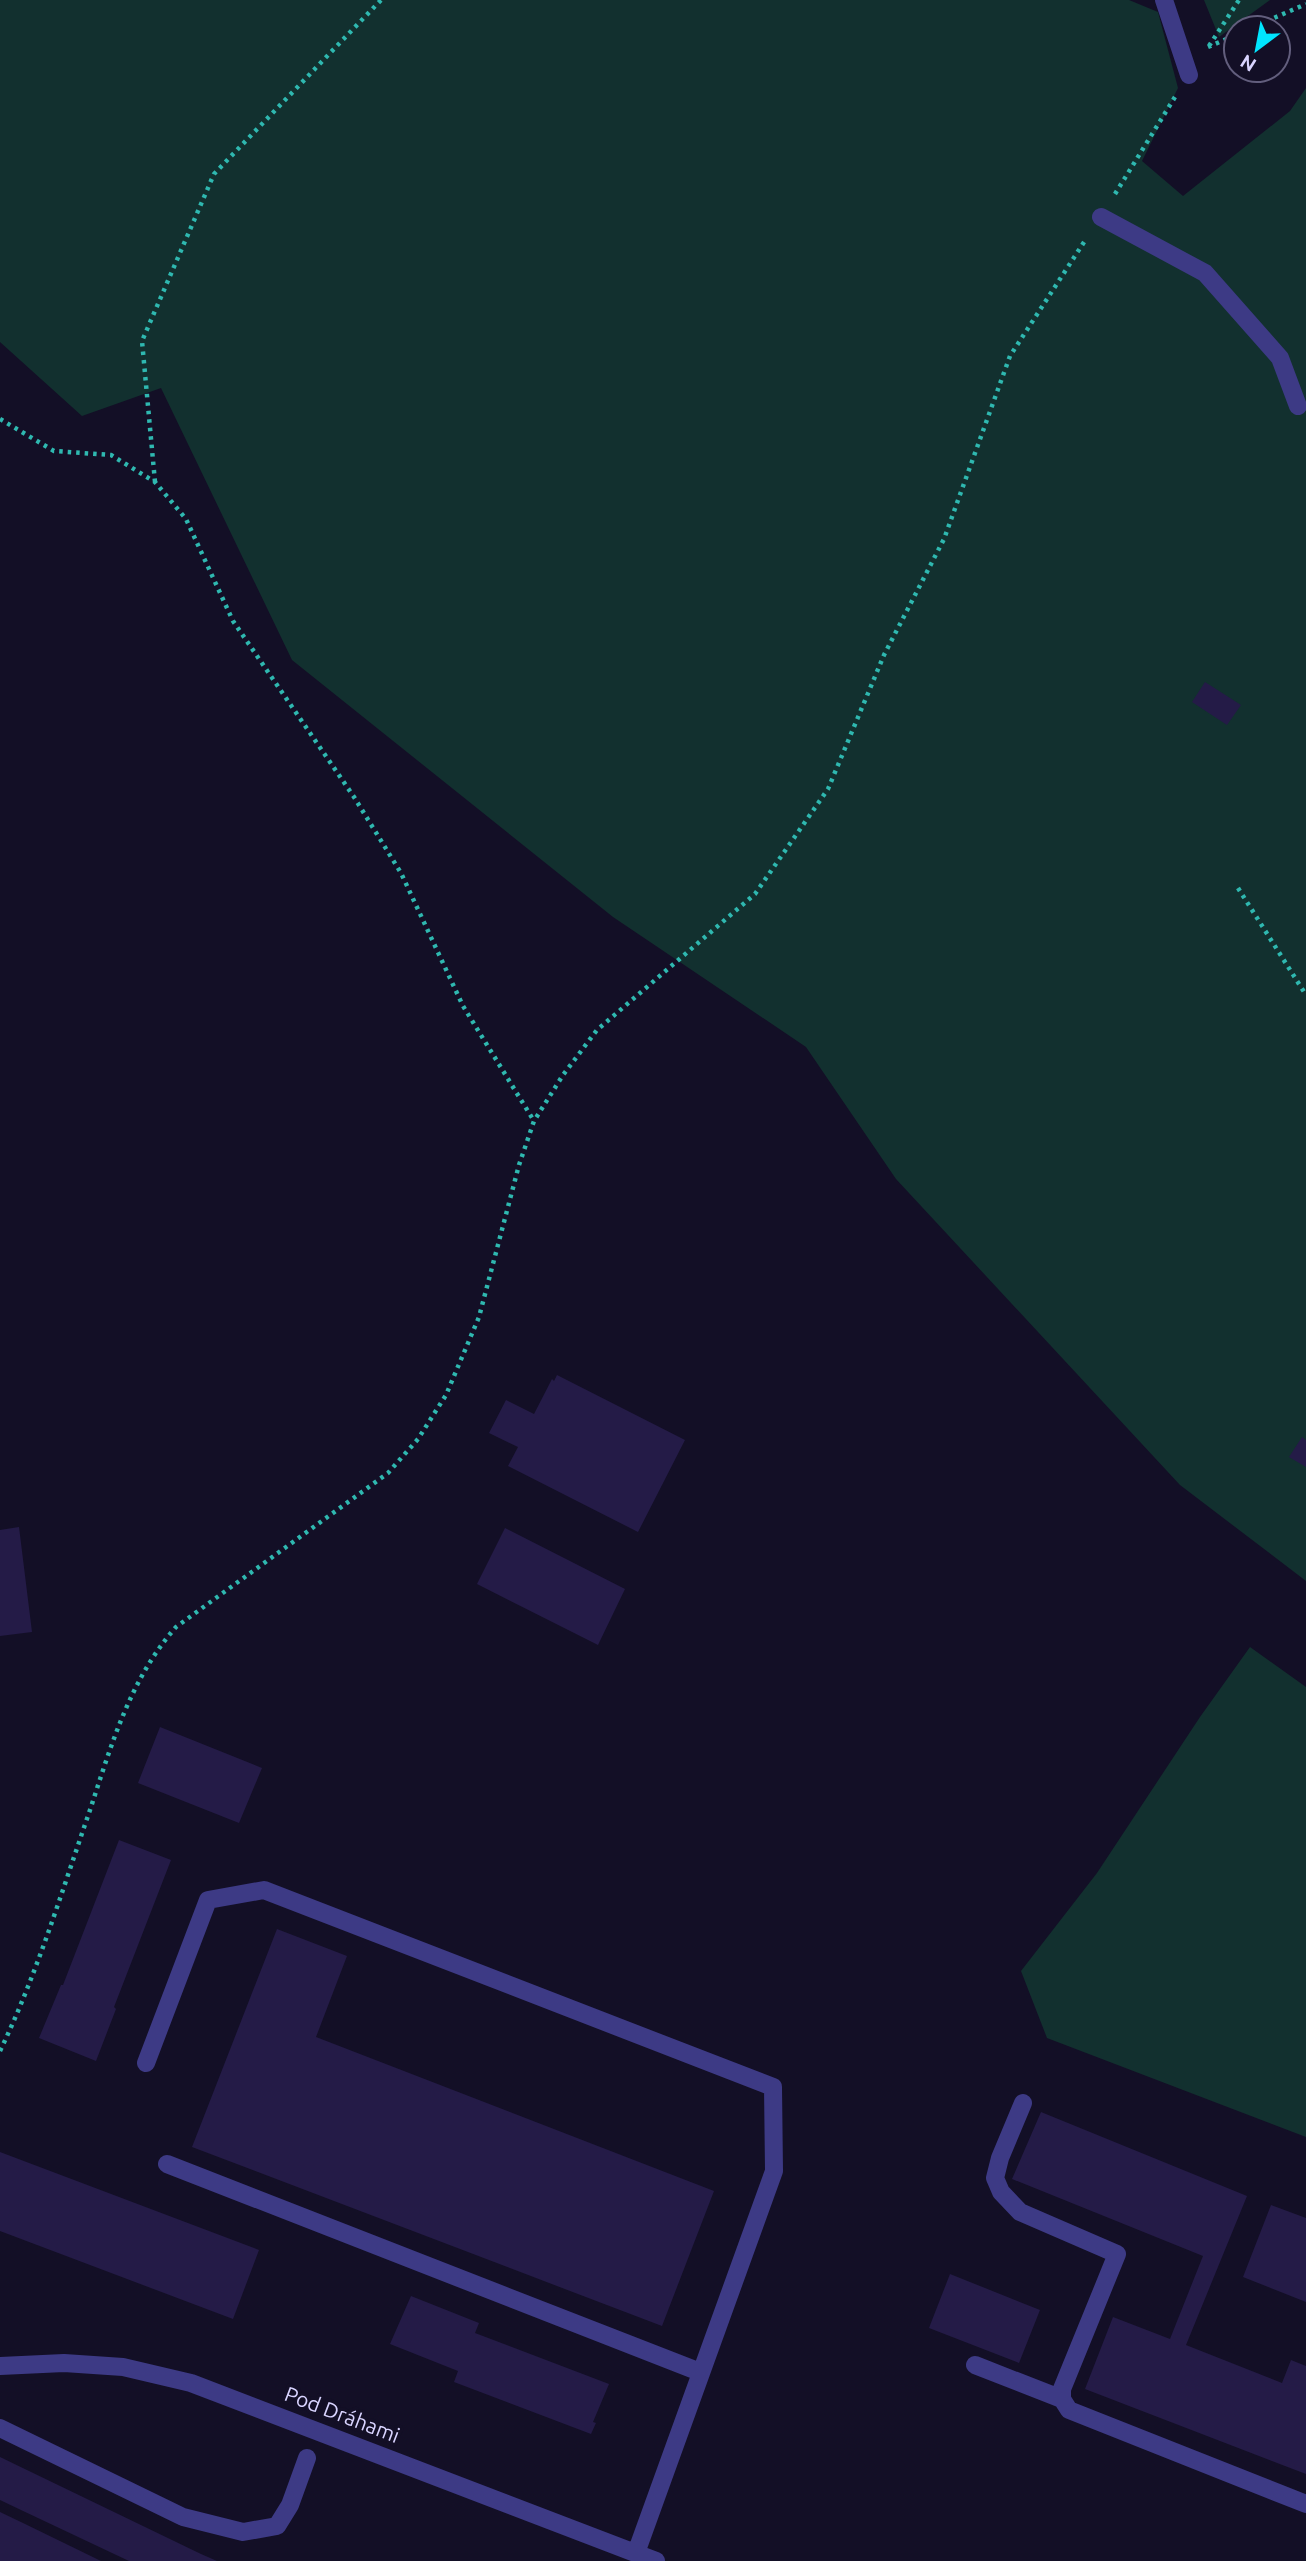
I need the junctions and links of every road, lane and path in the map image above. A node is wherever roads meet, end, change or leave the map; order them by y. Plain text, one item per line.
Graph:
1 (381, 0) edge
2 (1164, 0) edge
3 (1239, 0) edge
4 (1306, 4) edge
5 (1283, 14) edge
6 (1222, 41) edge
7 (1208, 47) junction
8 (1189, 75) junction
9 (1101, 217) junction
10 (1298, 406) dead end
11 (0, 419) edge
12 (155, 482) junction
13 (1238, 888) dead end
14 (1306, 995) edge
15 (534, 1121) junction
16 (0, 2051) edge
17 (146, 2063) dead end
18 (1023, 2103) dead end
19 (167, 2164) dead end
20 (975, 2365) dead end
21 (0, 2366) edge
22 (700, 2372) junction
23 (1062, 2399) junction
24 (0, 2428) edge
25 (307, 2458) dead end
26 (1306, 2504) edge
27 (636, 2553) junction
28 (656, 2561) edge

1 - 12 path
2 - 8 street
3 - 7 path
4 - 5 path
6 - 7 path
7 - 8 path
8 - 9 path
9 - 10 street
9 - 15 path
11 - 12 path
12 - 15 path
13 - 14 path
15 - 16 path
17 - 22 street
18 - 23 street
19 - 22 street
20 - 23 street
21 - 27 street, Pod Dráhami
22 - 27 street
23 - 26 street
24 - 25 street
27 - 28 street, Pod Dráhami

